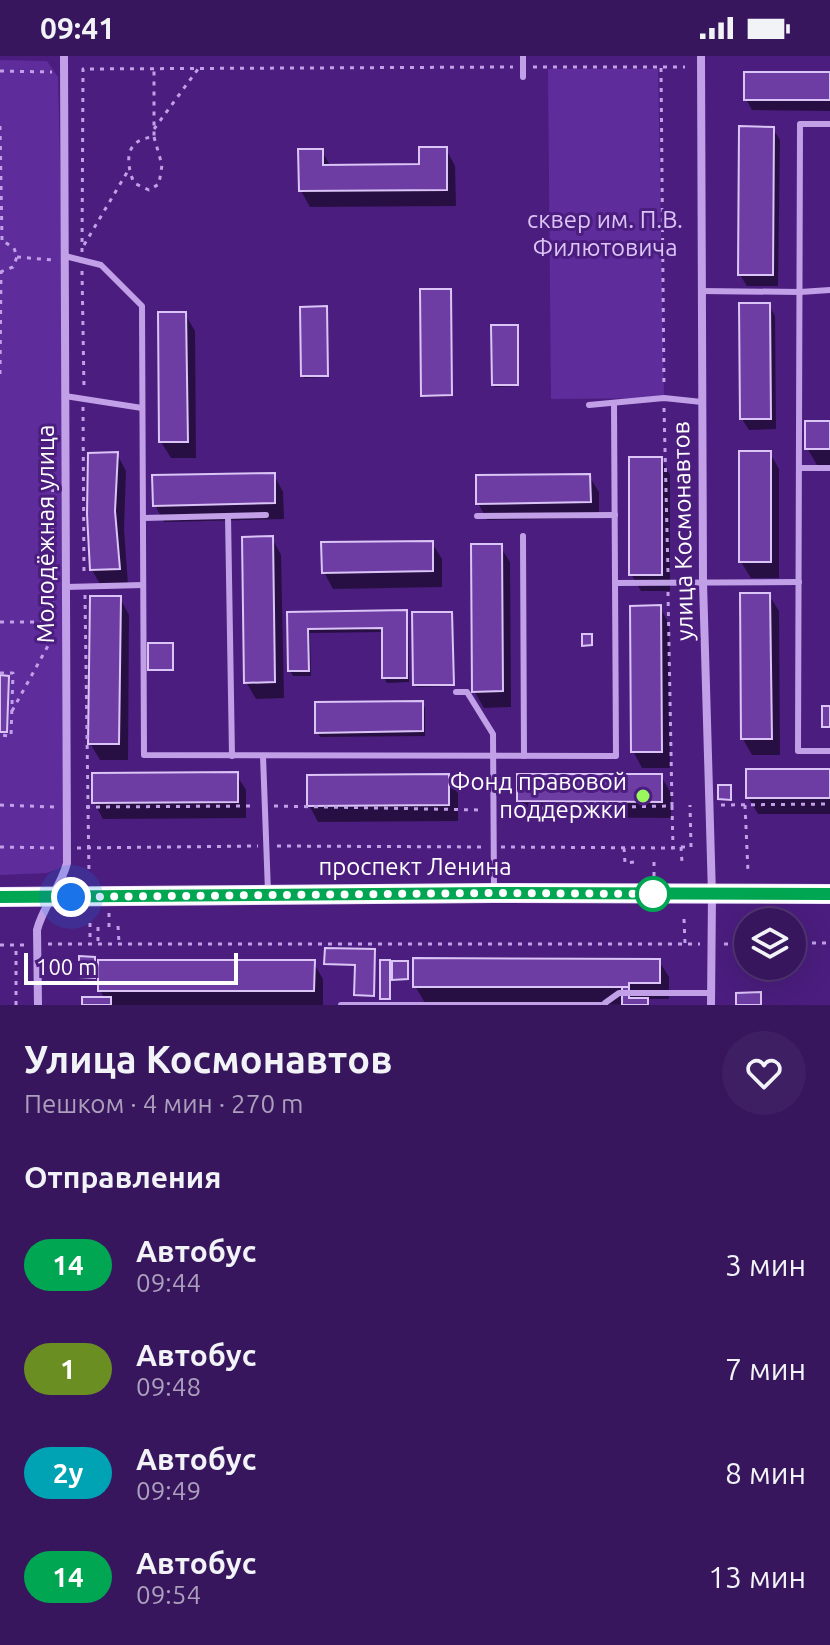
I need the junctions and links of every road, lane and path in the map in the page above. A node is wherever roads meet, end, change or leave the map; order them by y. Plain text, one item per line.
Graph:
1 (64, 56) edge
2 (523, 56) edge
3 (701, 56) edge
4 (523, 67) junction
5 (661, 67) junction
6 (685, 67) dead end
7 (154, 69) junction
8 (198, 69) junction
9 (0, 71) edge
10 (54, 72) dead end
11 (523, 77) dead end
12 (830, 124) edge
13 (0, 126) edge
14 (154, 129) junction
15 (154, 137) junction
16 (129, 169) junction
17 (1, 241) edge
18 (82, 247) junction
19 (17, 257) junction
20 (65, 258) junction
21 (82, 260) junction
22 (1, 272) edge
23 (830, 290) edge
24 (701, 291) junction
25 (800, 292) junction
26 (0, 374) edge
27 (65, 396) junction
28 (664, 398) junction
29 (84, 399) junction
30 (702, 402) junction
31 (614, 404) junction
32 (589, 405) dead end
33 (142, 408) junction
34 (800, 468) junction
35 (830, 468) edge
36 (266, 515) dead end
37 (615, 515) junction
38 (228, 516) junction
39 (477, 516) dead end
40 (143, 518) junction
41 (523, 536) dead end
42 (668, 582) junction
43 (703, 582) junction
44 (799, 582) junction
45 (615, 583) junction
46 (85, 585) junction
47 (143, 585) junction
48 (66, 587) junction
49 (0, 622) edge
50 (0, 673) edge
51 (456, 692) dead end
52 (12, 711) junction
53 (0, 735) edge
54 (830, 751) edge
55 (232, 756) junction
56 (263, 756) junction
57 (493, 756) junction
58 (524, 756) junction
59 (830, 804) edge
60 (0, 805) edge
61 (690, 805) dead end
62 (721, 805) dead end
63 (745, 805) junction
64 (266, 806) junction
65 (672, 806) junction
66 (86, 807) junction
67 (62, 808) dead end
68 (493, 810) junction
69 (266, 846) junction
70 (624, 846) junction
71 (0, 847) edge
72 (493, 847) junction
73 (681, 847) junction
74 (67, 848) junction
75 (89, 848) junction
76 (673, 848) junction
77 (634, 862) dead end
78 (682, 862) dead end
79 (748, 872) dead end
80 (89, 875) dead end
81 (494, 893) junction
82 (268, 894) junction
83 (830, 894) edge
84 (712, 895) junction
85 (0, 897) edge
86 (52, 897) junction
87 (684, 919) dead end
88 (90, 923) dead end
89 (118, 926) dead end
90 (98, 927) dead end
91 (90, 943) junction
92 (98, 943) junction
93 (119, 943) junction
94 (685, 943) junction
95 (806, 943) edge
96 (830, 943) edge
97 (711, 944) junction
98 (734, 944) edge
99 (0, 945) edge
100 (16, 945) junction
101 (37, 945) junction
102 (711, 993) junction
103 (605, 1004) edge
104 (16, 1005) edge
105 (38, 1005) edge
106 (341, 1005) edge
107 (711, 1005) edge

1 - 20 street, Молодёжная улица
2 - 4 lane
3 - 24 street, улица Космонавтов
4 - 5 path
4 - 8 path
4 - 11 lane
5 - 6 path
5 - 28 path
7 - 8 path
7 - 14 path
7 - 18 path
8 - 14 path
9 - 10 path
12 - 25 lane
13 - 17 path
14 - 15 path
15 - 16 path
15 - 16 path
16 - 18 path
17 - 19 path
18 - 21 path
19 - 20 path
19 - 22 path
20 - 21 lane
20 - 27 street, Молодёжная улица
21 - 29 path
21 - 33 lane
22 - 26 path
23 - 25 lane
24 - 25 lane
24 - 30 street, улица Космонавтов
25 - 34 lane
27 - 29 lane
27 - 48 street, Молодёжная улица
28 - 30 lane
28 - 31 lane
28 - 42 path
29 - 33 lane
29 - 46 path
30 - 43 street, улица Космонавтов
31 - 32 lane
31 - 37 lane
33 - 40 lane
34 - 35 lane
34 - 44 lane
36 - 38 lane
37 - 39 lane
37 - 45 lane
38 - 40 lane
38 - 55 lane
40 - 47 lane
41 - 58 lane
42 - 43 lane
42 - 45 lane
42 - 65 path
43 - 44 lane
43 - 84 street, улица Космонавтов
44 - 54 lane
45 - 58 lane
46 - 47 lane
46 - 48 lane
46 - 66 path
47 - 55 lane
48 - 74 street, Молодёжная улица
49 - 52 path
50 - 52 path
51 - 57 lane
52 - 53 path
55 - 56 lane
56 - 57 lane
56 - 64 lane
57 - 58 lane
57 - 68 lane
59 - 63 path
60 - 67 path
61 - 73 path
62 - 63 path
63 - 79 path
64 - 66 path
64 - 68 path
64 - 69 lane
65 - 68 path
65 - 76 path
66 - 75 path
68 - 72 lane
69 - 72 path
69 - 75 path
69 - 82 lane
70 - 72 path
70 - 76 path
70 - 77 path
71 - 74 path
72 - 81 lane
73 - 76 path
73 - 78 path
74 - 75 path
74 - 86 street, Молодёжная улица
75 - 80 path
81 - 82 main road, проспект Ленина
81 - 84 main road, проспект Ленина
82 - 86 main road, проспект Ленина
83 - 84 main road, проспект Ленина
84 - 97 street, улица Космонавтов
85 - 86 main road, проспект Ленина
86 - 101 street, Молодёжная улица
87 - 94 path
88 - 91 path
89 - 93 path
90 - 92 path
91 - 92 path
91 - 101 path
92 - 93 path
93 - 94 path
94 - 97 path
95 - 96 path
97 - 98 path
97 - 102 street, улица Космонавтов
99 - 100 path
100 - 101 path
100 - 104 path
101 - 105 street, Молодёжная улица
102 - 103 lane
102 - 107 street, улица Космонавтов
103 - 106 lane

